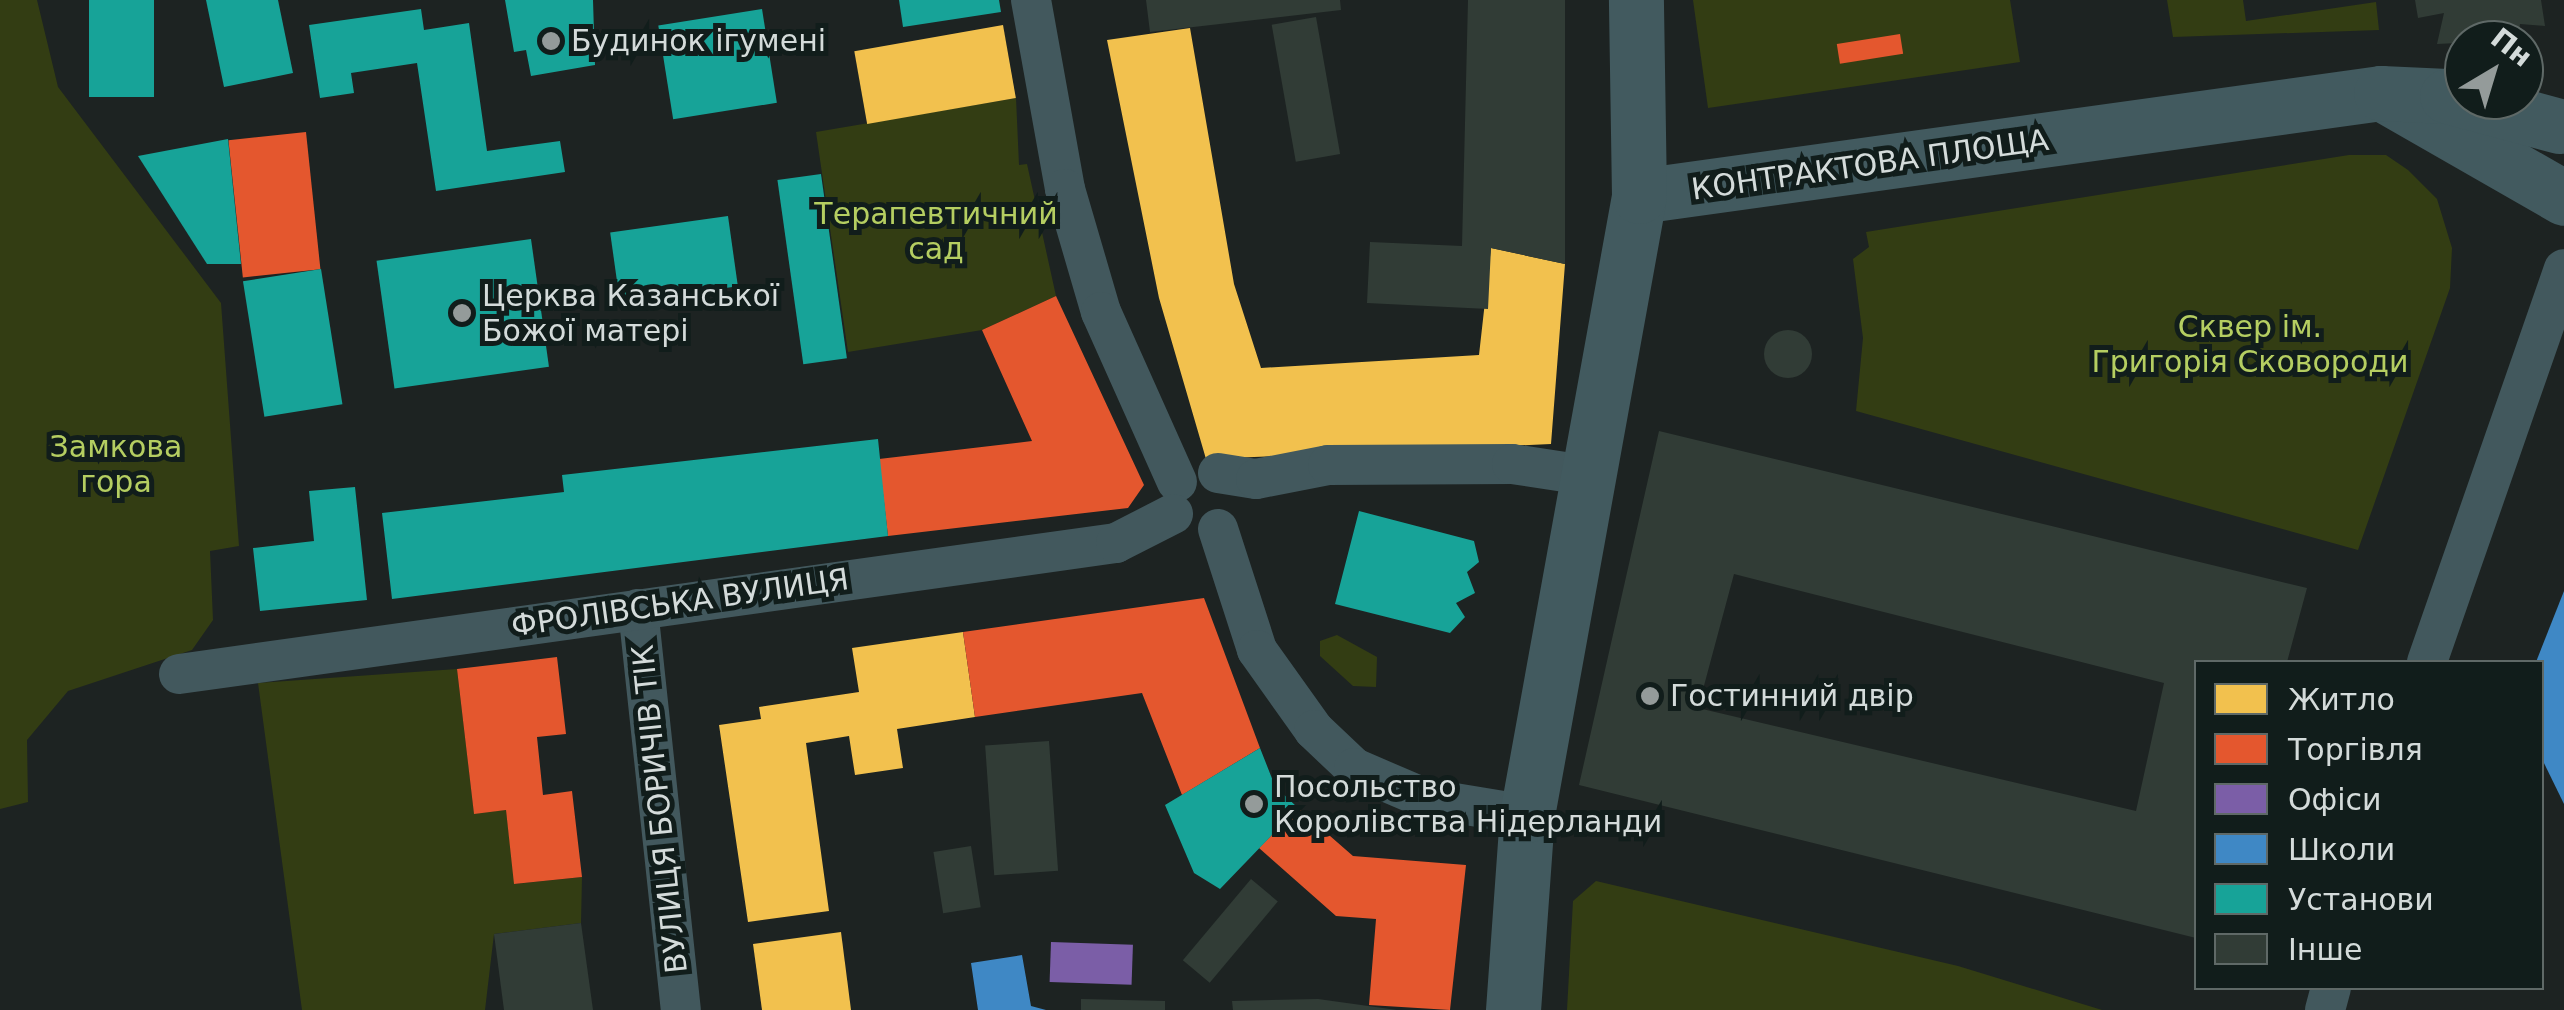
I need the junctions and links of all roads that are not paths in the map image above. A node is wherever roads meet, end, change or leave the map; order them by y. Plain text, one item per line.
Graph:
1 (1031, 0) edge
2 (1636, 0) edge
3 (2382, 93) junction
4 (2561, 126) edge
5 (2554, 193) edge
6 (1640, 196) junction
7 (2564, 269) edge
8 (1591, 476) junction
9 (1232, 496) junction
10 (1174, 498) junction
11 (638, 609) junction
12 (2427, 660) edge
13 (179, 674) dead end
14 (1527, 815) junction
15 (681, 1010) edge
16 (1513, 1010) edge

1 - 10 street
2 - 6 street
3 - 4 street, КОНТРАКТОВА ПЛОЩА
3 - 5 street
3 - 6 street, КОНТРАКТОВА ПЛОЩА
4 - 5 street
6 - 8 street
7 - 12 street
8 - 9 street
8 - 14 street
9 - 10 street, ФРОЛІВСЬКА ВУЛИЦЯ
9 - 10 street
9 - 14 street
10 - 11 street, ФРОЛІВСЬКА ВУЛИЦЯ
11 - 13 street, ФРОЛІВСЬКА ВУЛИЦЯ
11 - 15 street, ВУЛИЦЯ БОРИЧІВ ТІК
14 - 16 street

